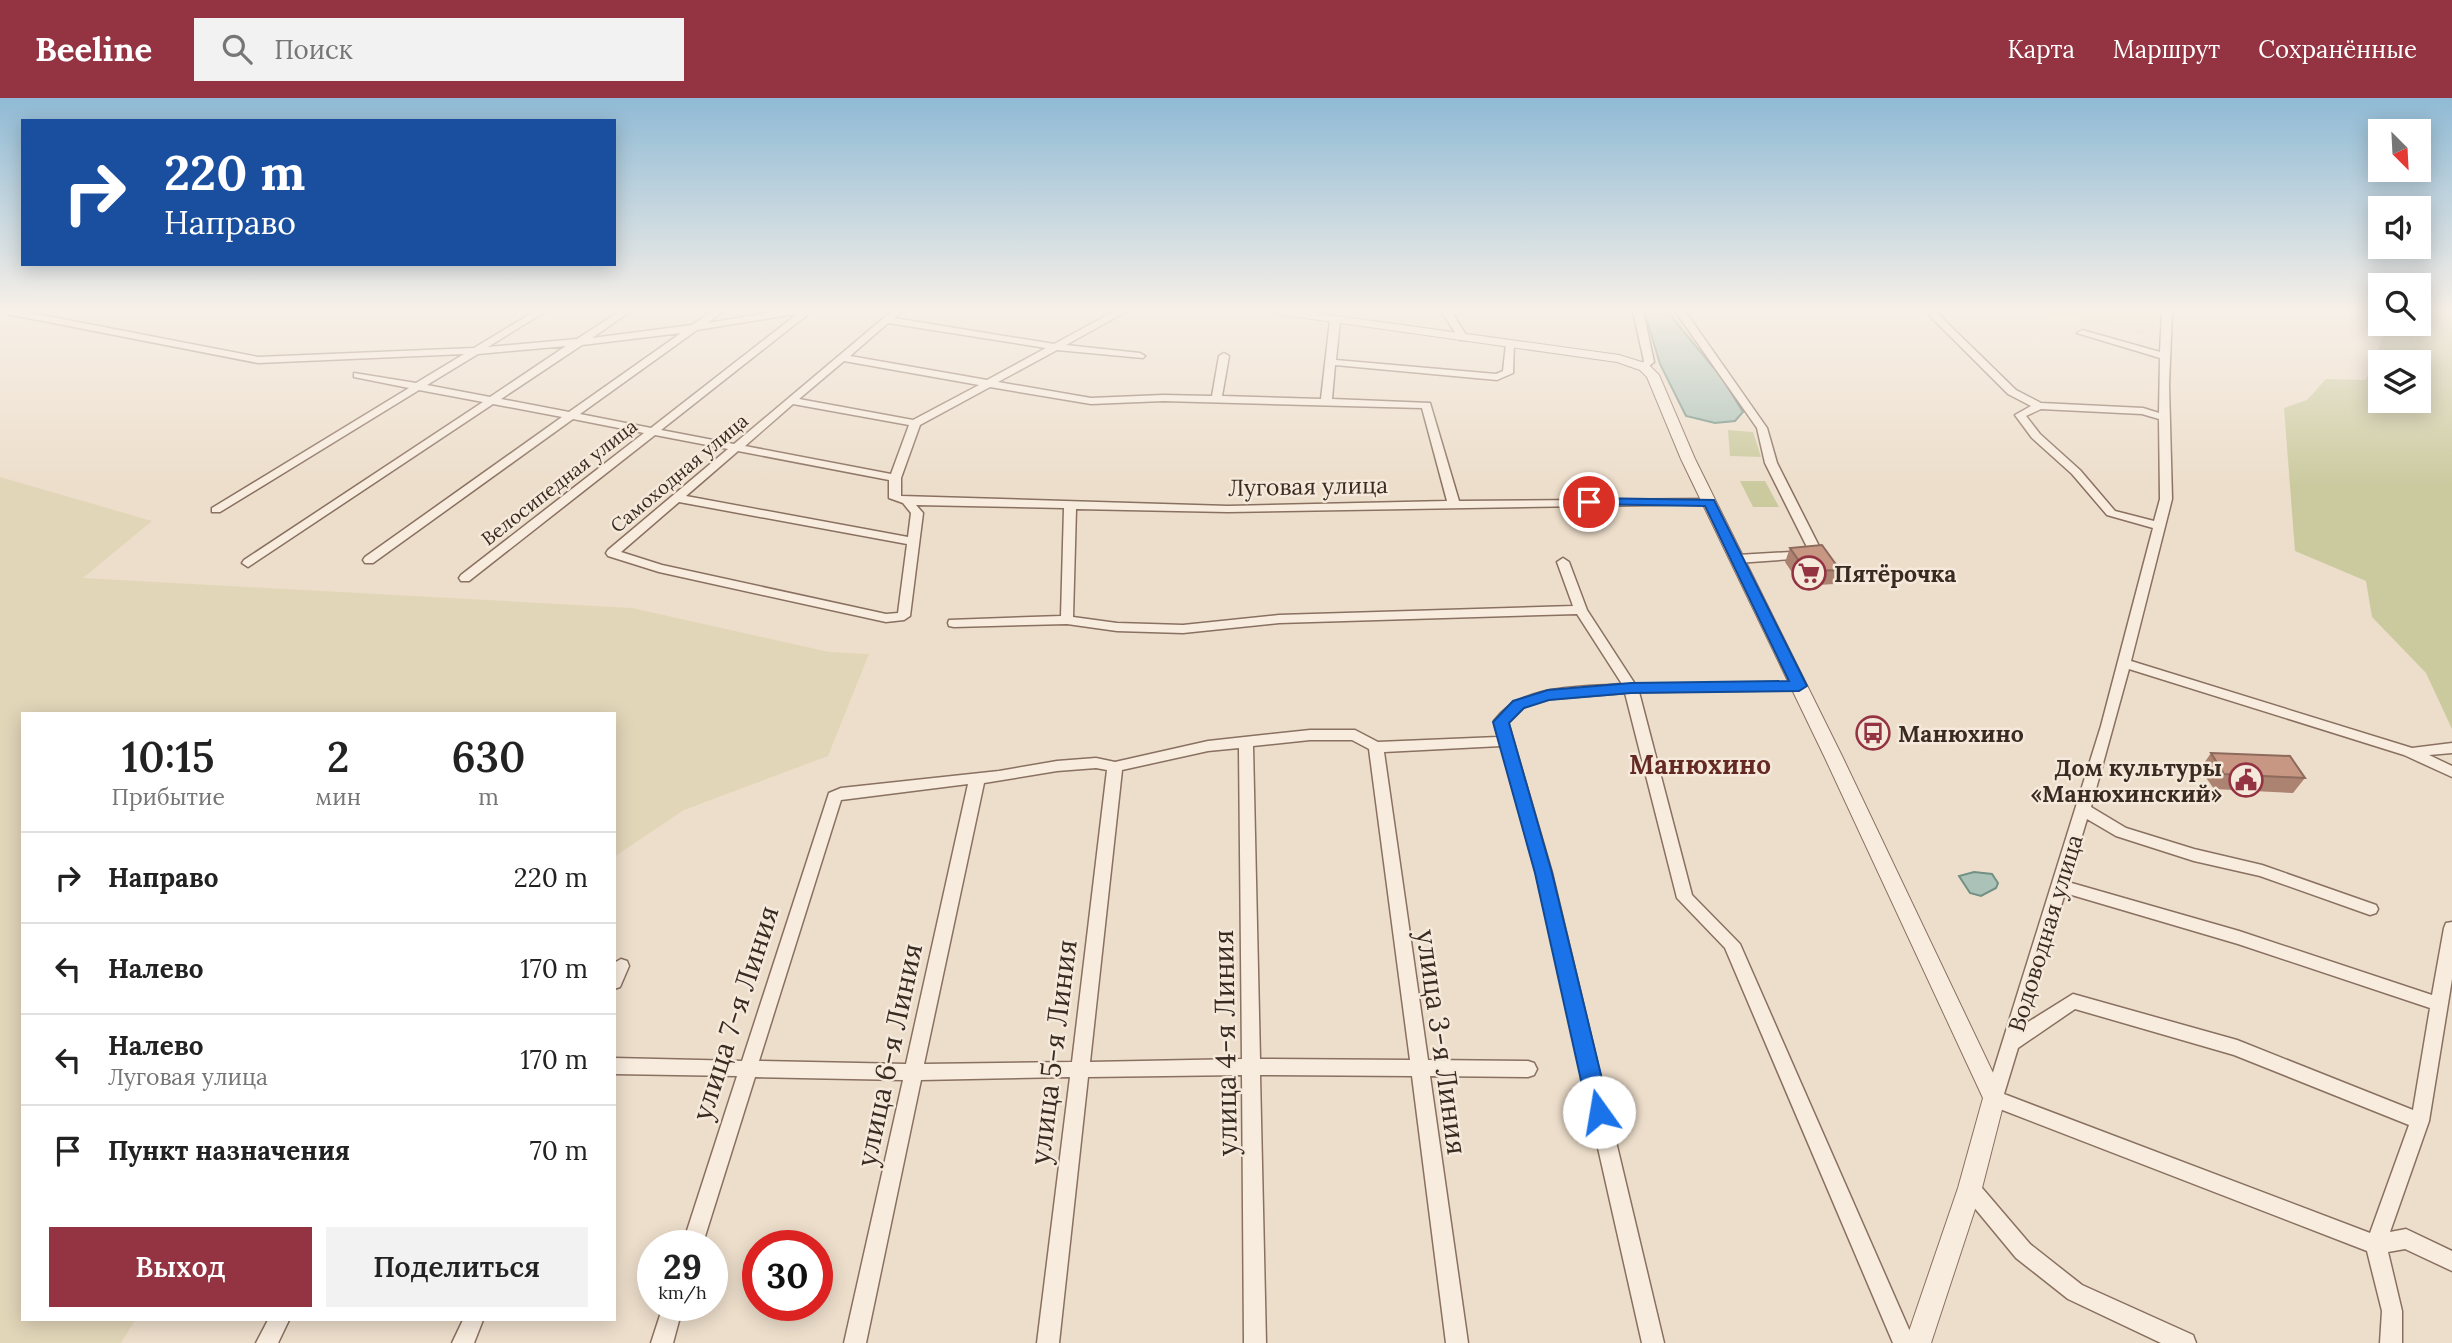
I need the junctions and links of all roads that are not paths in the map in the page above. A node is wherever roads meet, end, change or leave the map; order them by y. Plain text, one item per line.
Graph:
1 (447, 369) edge
2 (538, 369) edge
3 (636, 369) edge
4 (733, 369) edge
5 (830, 369) edge
6 (911, 369) edge
7 (1015, 369) edge
8 (1222, 369) edge
9 (1329, 369) edge
10 (1409, 369) edge
11 (1508, 369) edge
12 (1646, 369) edge
13 (1721, 369) edge
14 (1989, 369) edge
15 (2165, 369) edge
16 (358, 375) dead end
17 (991, 382) junction
18 (418, 387) junction
19 (492, 400) junction
20 (1216, 400) junction
21 (792, 401) junction
22 (1326, 403) junction
23 (2039, 406) junction
24 (570, 416) junction
25 (2166, 418) junction
26 (915, 423) junction
27 (652, 432) junction
28 (739, 446) junction
29 (895, 478) junction
30 (678, 498) junction
31 (907, 501) junction
32 (1709, 502) junction
33 (1070, 504) junction
34 (1454, 504) junction
35 (216, 510) dead end
36 (2159, 527) junction
37 (914, 542) junction
38 (1737, 559) junction
39 (369, 560) dead end
40 (1563, 562) dead end
41 (248, 563) dead end
42 (465, 578) dead end
43 (1581, 610) junction
44 (1067, 620) junction
45 (954, 623) dead end
46 (2124, 663) junction
47 (1799, 686) junction
48 (1631, 688) junction
49 (1507, 741) junction
50 (1246, 742) junction
51 (1376, 747) junction
52 (2452, 748) edge
53 (2409, 752) junction
54 (1115, 767) junction
55 (2452, 772) edge
56 (977, 779) junction
57 (2083, 810) junction
58 (2060, 886) junction
59 (2370, 909) dead end
60 (2452, 928) edge
61 (2438, 1004) junction
62 (2012, 1043) junction
63 (616, 1066) edge
64 (1251, 1067) junction
65 (1528, 1069) dead end
66 (746, 1070) junction
67 (1079, 1070) junction
68 (1419, 1070) junction
69 (914, 1072) junction
70 (1994, 1098) junction
71 (2420, 1121) junction
72 (1970, 1188) junction
73 (697, 1230) edge
74 (2376, 1245) junction
75 (2452, 1261) edge
76 (278, 1321) edge
77 (473, 1321) edge
78 (669, 1321) edge
79 (267, 1343) edge
80 (463, 1343) edge
81 (662, 1343) edge
82 (855, 1343) edge
83 (1048, 1343) edge
84 (1255, 1343) edge
85 (1457, 1343) edge
86 (1653, 1343) edge
87 (1904, 1343) edge
88 (1918, 1343) edge
89 (2185, 1343) edge
90 (2391, 1343) edge

1 - 18 street
2 - 19 street
3 - 24 street
4 - 27 street, Велосипедная улица
5 - 21 street, Самоходная улица
6 - 17 street
7 - 17 street
8 - 20 street
9 - 22 street
10 - 11 street
12 - 32 street
13 - 38 street
14 - 23 street
15 - 25 street, Водоводная улица
16 - 18 street
17 - 20 street
17 - 26 street
18 - 19 street
18 - 35 street
19 - 24 street
19 - 41 street
20 - 22 street
21 - 26 street
21 - 28 street, Самоходная улица
22 - 34 street
23 - 25 street
23 - 36 street
24 - 27 street
24 - 39 street
25 - 36 street, Водоводная улица
26 - 29 street
27 - 28 street
27 - 42 street, Велосипедная улица
28 - 29 street
28 - 30 street, Самоходная улица
29 - 31 street
30 - 37 street
30 - 37 street, Самоходная улица
31 - 33 street, Луговая улица
31 - 37 street
32 - 34 street, Луговая улица
32 - 38 street
33 - 34 street, Луговая улица
33 - 44 street
36 - 46 street, Водоводная улица
38 - 47 street
40 - 43 street
43 - 44 street
43 - 48 street
44 - 45 street
46 - 53 street
46 - 57 street, Водоводная улица
47 - 48 street
47 - 70 street
48 - 49 street
48 - 87 street
49 - 51 street
49 - 86 street
50 - 51 street
50 - 54 street
50 - 64 street, улица 4-я Линия
51 - 68 street, улица 3-я Линия
52 - 53 street
53 - 55 street
54 - 56 street
54 - 67 street, улица 5-я Линия
56 - 66 street, улица 7-я Линия
56 - 69 street, улица 6-я Линия
57 - 58 street, Водоводная улица
57 - 59 street
58 - 61 street
58 - 62 street, Водоводная улица
60 - 61 street
61 - 71 street
62 - 70 street, Водоводная улица
62 - 71 street
63 - 66 street
64 - 67 street
64 - 68 street
64 - 84 street, улица 4-я Линия
65 - 68 street
66 - 69 street
66 - 73 street, улица 7-я Линия
67 - 69 street
67 - 83 street, улица 5-я Линия
68 - 85 street, улица 3-я Линия
69 - 82 street, улица 6-я Линия
70 - 72 street, Водоводная улица
70 - 74 street
71 - 74 street
72 - 88 street, Водоводная улица
72 - 89 street
74 - 75 street
74 - 90 street
76 - 79 street
77 - 80 street
78 - 81 street

